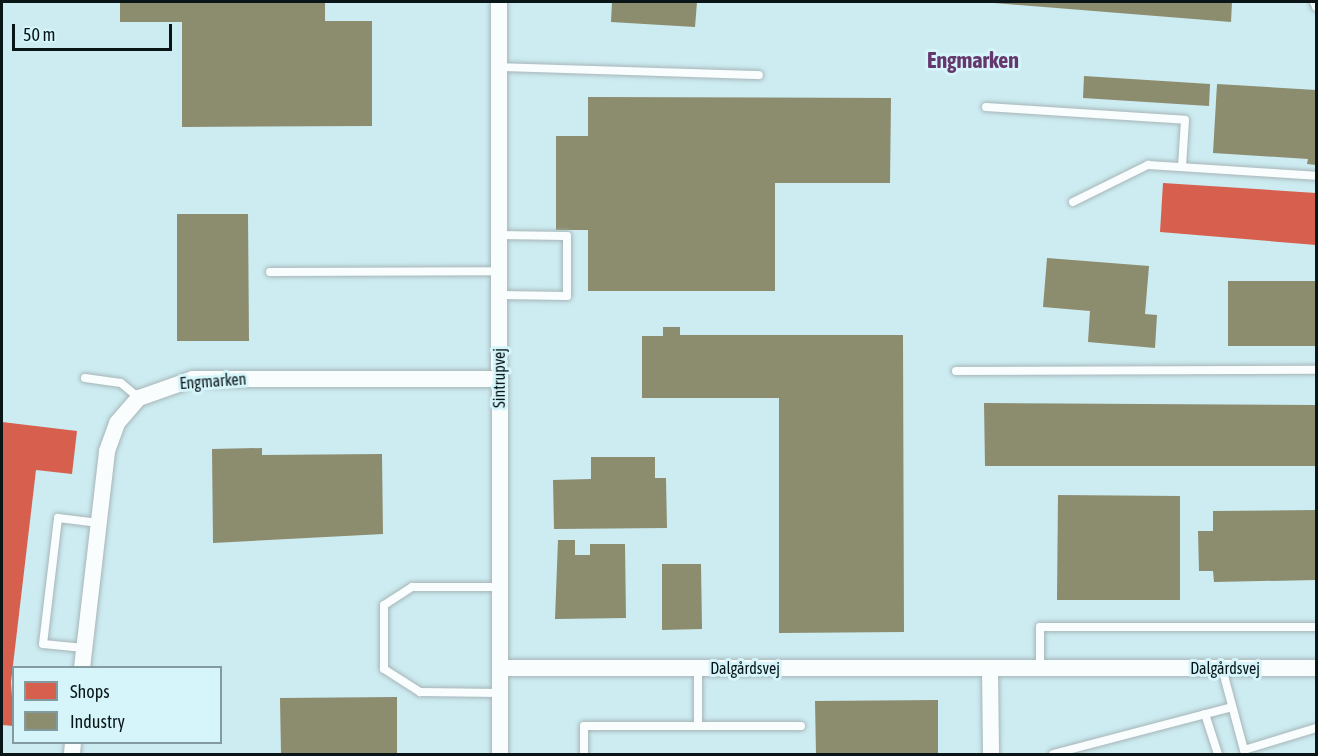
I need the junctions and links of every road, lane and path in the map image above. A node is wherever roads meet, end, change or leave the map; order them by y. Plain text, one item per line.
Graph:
1 (499, 2) edge
2 (1314, 2) edge
3 (1317, 7) edge
4 (499, 67) junction
5 (759, 75) dead end
6 (986, 107) dead end
7 (1182, 167) junction
8 (1317, 176) edge
9 (1073, 202) dead end
10 (500, 235) junction
11 (500, 271) junction
12 (270, 272) dead end
13 (499, 295) junction
14 (1317, 370) edge
15 (956, 371) dead end
16 (84, 378) dead end
17 (498, 379) junction
18 (139, 398) junction
19 (99, 522) junction
20 (499, 587) junction
21 (1317, 627) edge
22 (84, 648) junction
23 (82, 666) edge
24 (500, 668) junction
25 (698, 668) junction
26 (990, 668) junction
27 (1040, 668) junction
28 (1222, 668) junction
29 (1317, 668) edge
30 (500, 693) junction
31 (1232, 706) junction
32 (1205, 714) junction
33 (698, 726) junction
34 (801, 726) dead end
35 (1317, 728) edge
36 (500, 754) edge
37 (584, 754) edge
38 (991, 754) edge
39 (1053, 754) edge
40 (1218, 754) edge

1 - 4 street, Sintrupvej
2 - 3 lane
4 - 5 lane
4 - 10 street, Sintrupvej
6 - 7 lane
7 - 8 lane
7 - 9 lane
10 - 11 street, Sintrupvej
10 - 13 lane
11 - 12 lane
11 - 13 street, Sintrupvej
13 - 17 street, Sintrupvej
14 - 15 lane
16 - 18 lane
17 - 18 street, Engmarken
17 - 20 street, Sintrupvej
18 - 19 street, Engmarken
19 - 22 street, Engmarken
19 - 22 lane
20 - 24 street, Sintrupvej
20 - 30 lane
21 - 27 lane
22 - 23 street, Engmarken
24 - 25 street, Dalgårdsvej
24 - 30 street, Sintrupvej
25 - 26 street, Dalgårdsvej
25 - 33 lane
26 - 27 street, Dalgårdsvej
26 - 38 street
27 - 28 street, Dalgårdsvej
28 - 29 street, Dalgårdsvej
28 - 31 lane
30 - 36 street, Sintrupvej
31 - 32 lane
31 - 35 lane
32 - 39 lane
32 - 40 lane
33 - 34 lane
33 - 37 lane

